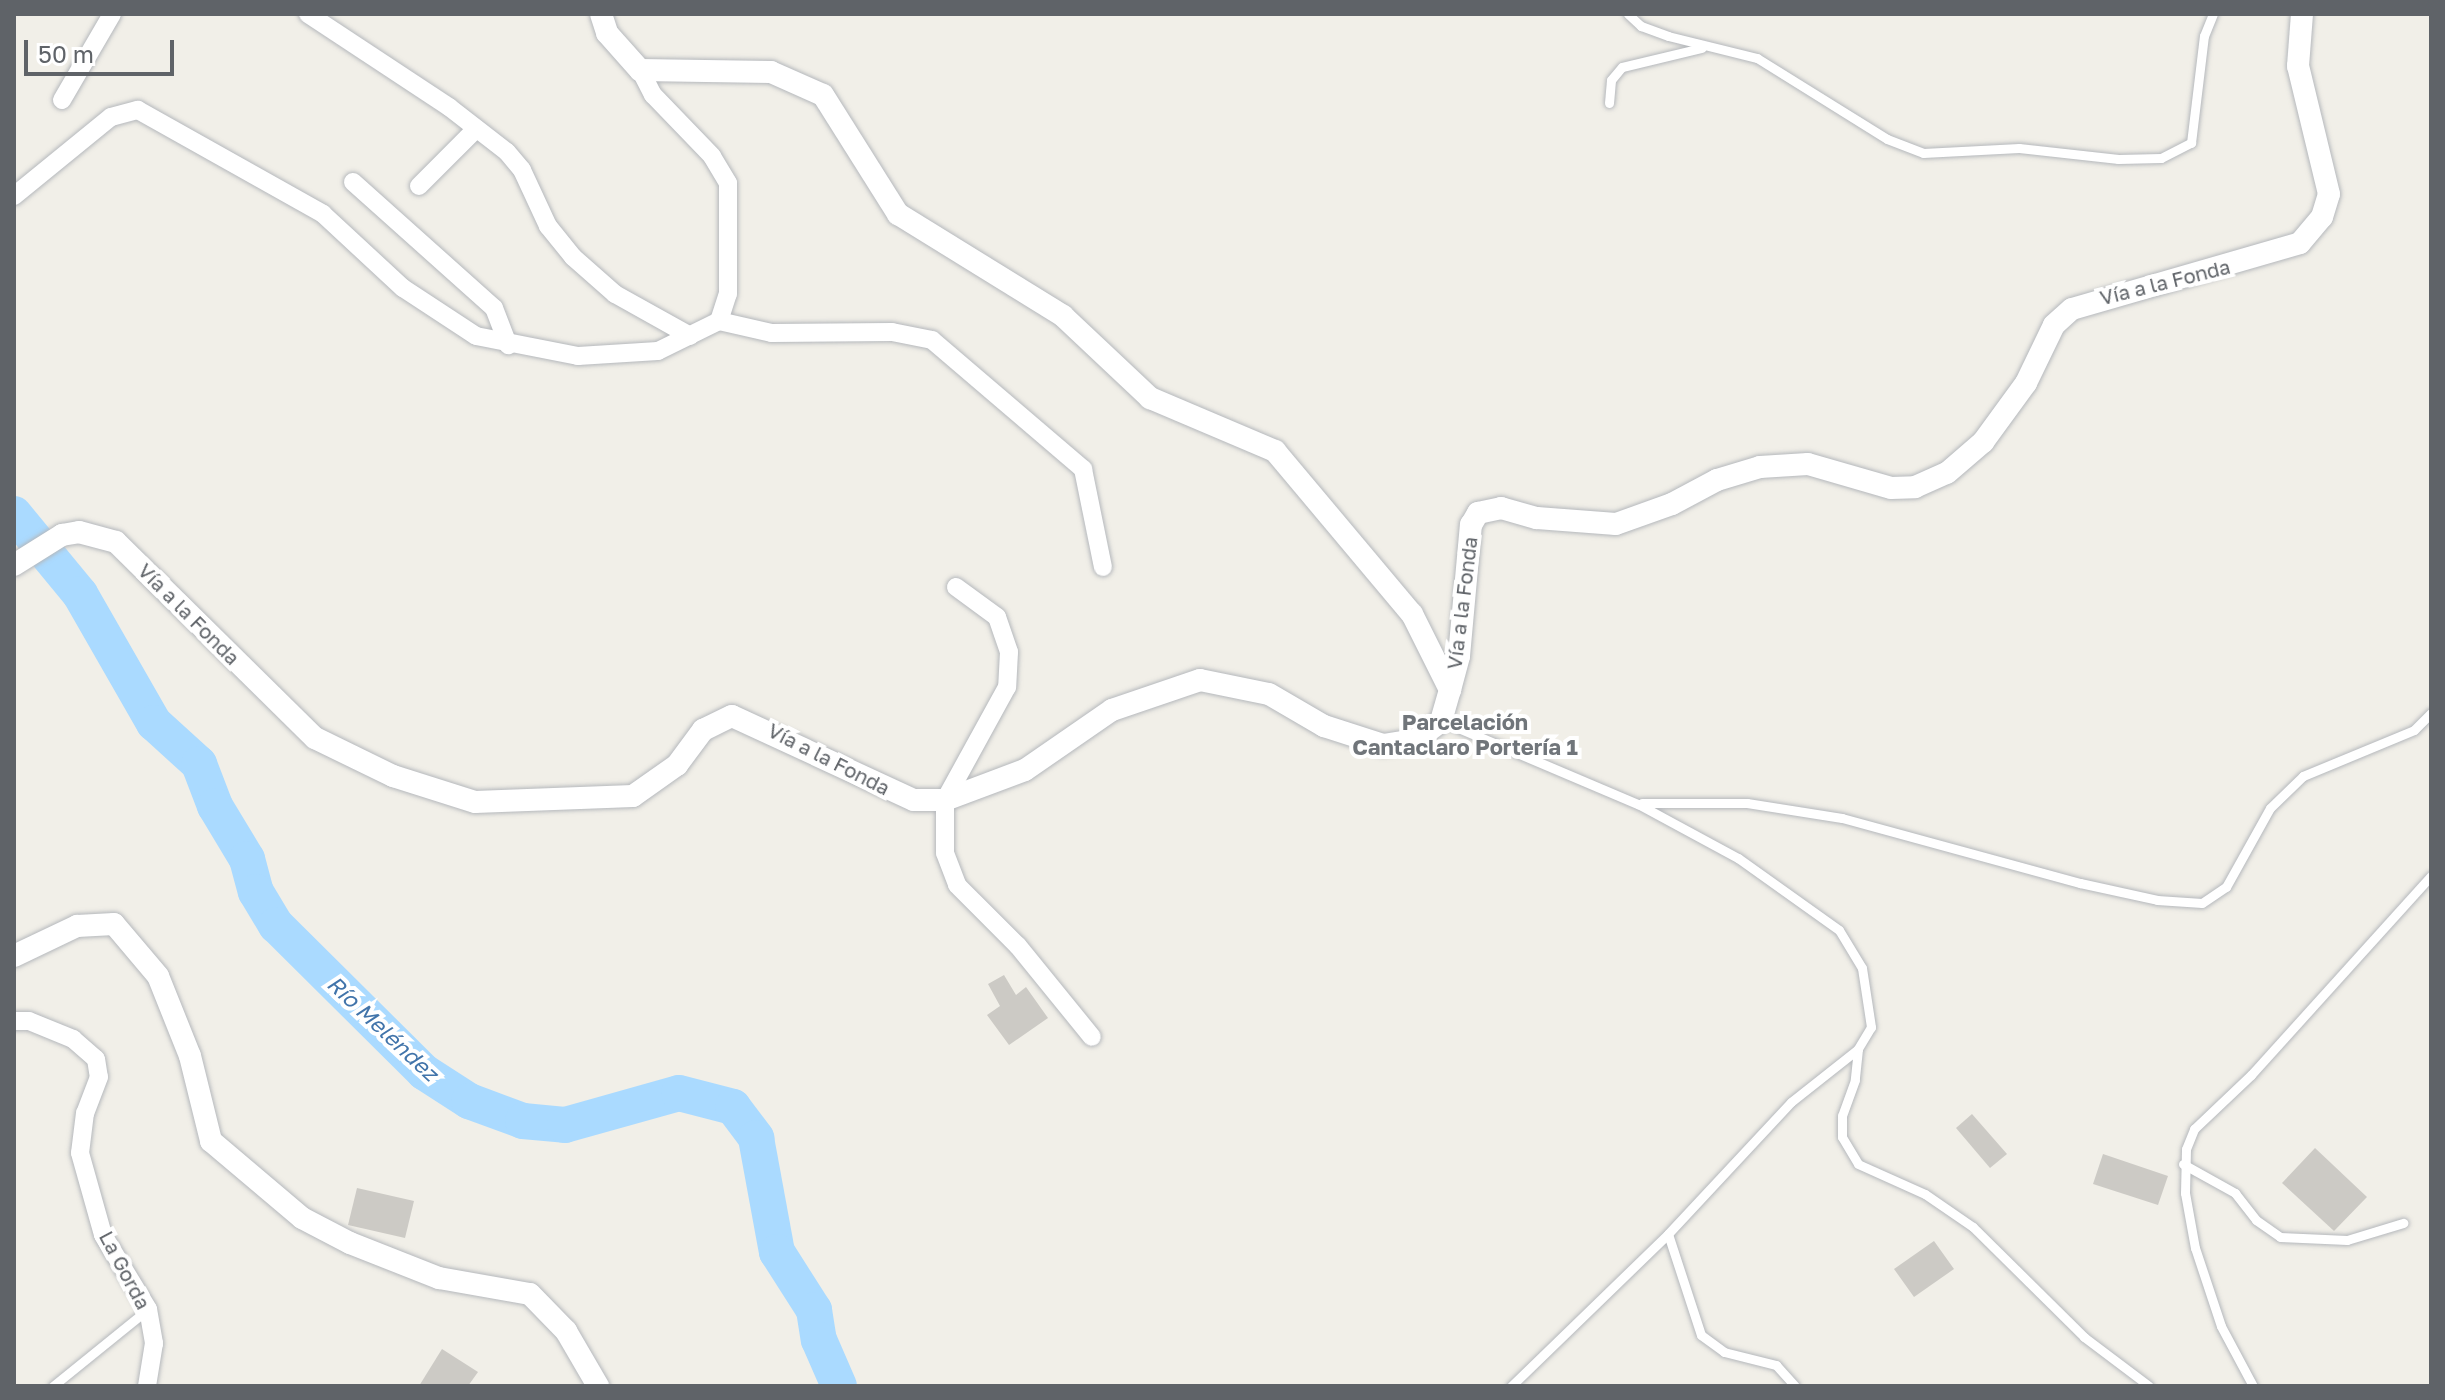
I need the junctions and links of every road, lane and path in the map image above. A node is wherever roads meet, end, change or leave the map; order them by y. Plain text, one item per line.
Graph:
1 (112, 14) edge
2 (308, 14) edge
3 (601, 14) edge
4 (1628, 14) edge
5 (2213, 14) edge
6 (2302, 14) edge
7 (1705, 47) junction
8 (640, 70) junction
9 (62, 100) dead end
10 (1609, 103) dead end
11 (476, 129) junction
12 (353, 182) dead end
13 (419, 186) dead end
14 (14, 196) edge
15 (719, 321) junction
16 (690, 336) junction
17 (508, 345) junction
18 (14, 565) edge
19 (1103, 567) dead end
20 (956, 587) dead end
21 (1450, 690) junction
22 (2431, 713) edge
23 (1441, 721) junction
24 (945, 800) junction
25 (1638, 804) junction
26 (2431, 876) edge
27 (14, 956) edge
28 (14, 1021) edge
29 (1092, 1037) dead end
30 (1858, 1049) junction
31 (2183, 1164) junction
32 (2403, 1223) dead end
33 (1668, 1234) junction
34 (148, 1309) junction
35 (53, 1386) edge
36 (147, 1386) edge
37 (598, 1386) edge
38 (1511, 1386) edge
39 (1795, 1386) edge
40 (2149, 1386) edge
41 (2253, 1386) edge

1 - 9 street
2 - 11 street
3 - 8 street
4 - 7 lane
5 - 7 lane
6 - 21 street, Vía a la Fonda
7 - 10 lane
8 - 15 street
8 - 21 street
11 - 13 street
11 - 16 street
12 - 17 street
14 - 17 street
15 - 16 street
15 - 19 street
16 - 17 street
18 - 24 street, Vía a la Fonda
20 - 24 street
21 - 23 street, Vía a la Fonda
22 - 25 lane
23 - 24 street, Vía a la Fonda
23 - 25 lane
24 - 29 street
25 - 30 lane
26 - 31 lane
27 - 37 street
28 - 34 street, La Gorda
30 - 33 lane
30 - 40 lane
31 - 32 lane
31 - 41 lane
33 - 38 lane
33 - 39 lane
34 - 35 lane
34 - 36 street, La Gorda

